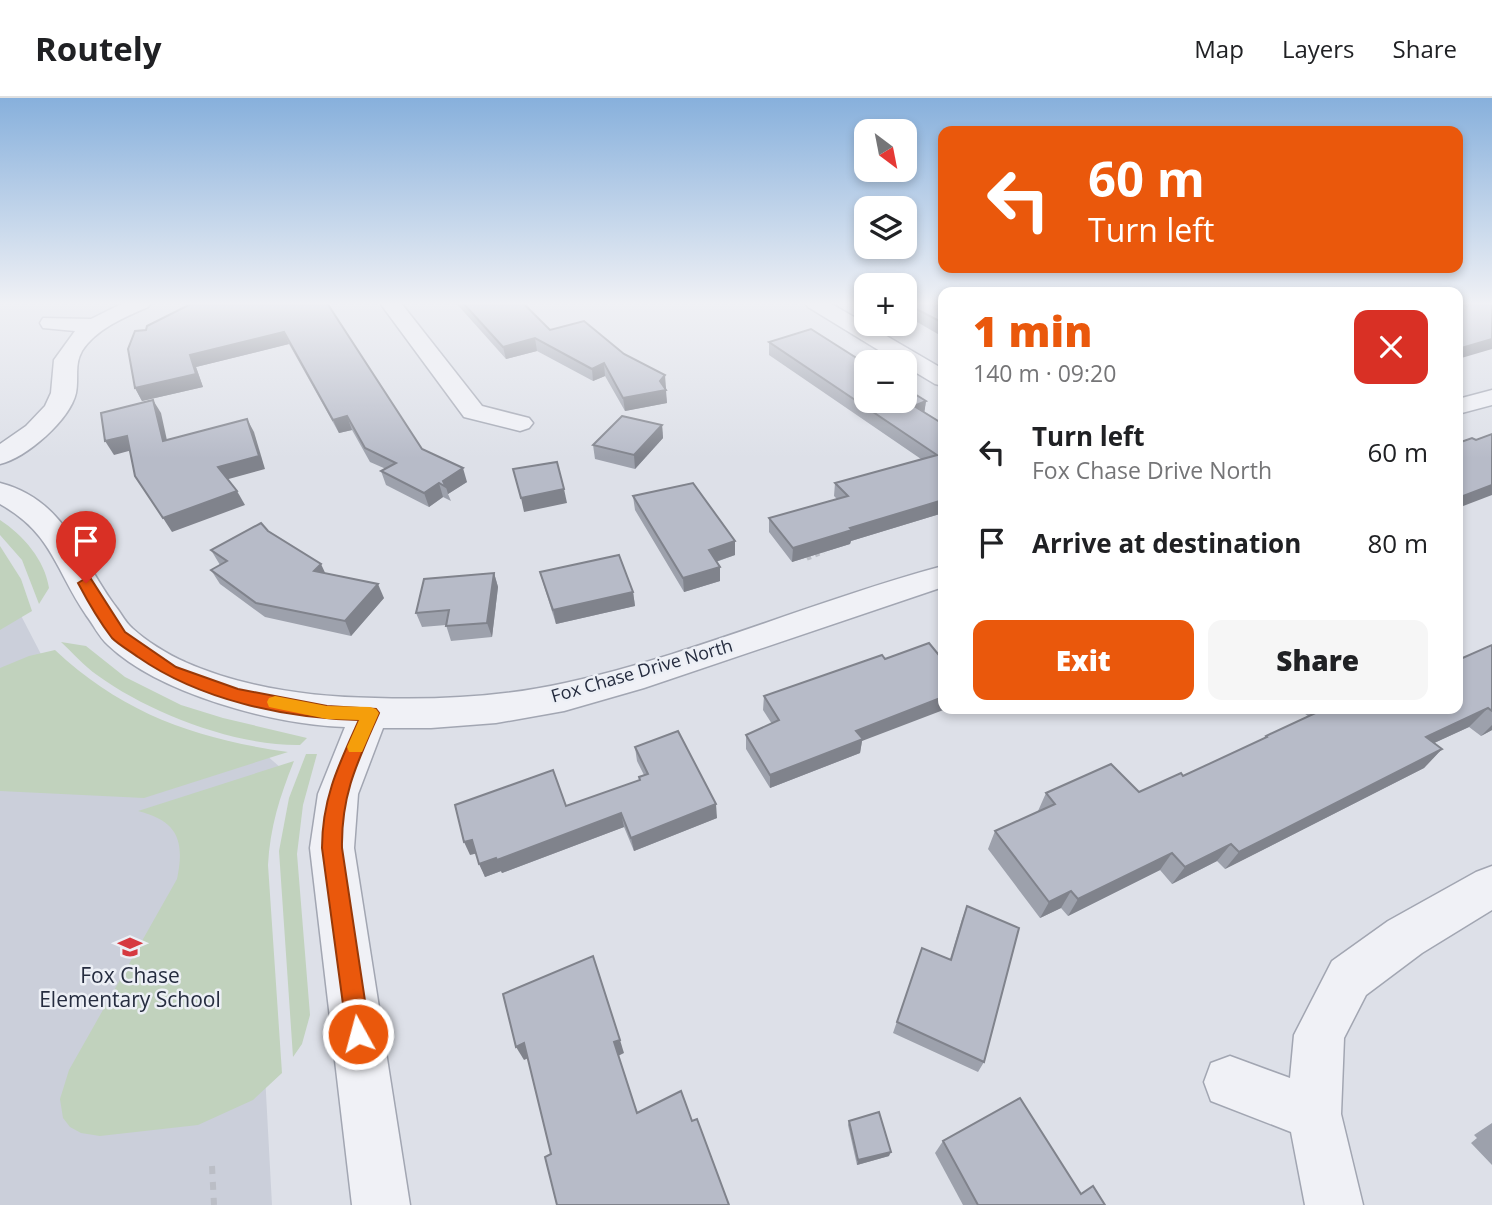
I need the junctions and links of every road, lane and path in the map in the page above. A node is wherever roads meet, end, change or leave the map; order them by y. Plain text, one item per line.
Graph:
1 (69, 355) edge
2 (429, 355) edge
3 (902, 355) edge
4 (938, 376) edge
5 (1492, 397) edge
6 (1463, 406) edge
7 (520, 423) dead end
8 (0, 456) edge
9 (0, 492) edge
10 (824, 552) edge
11 (807, 559) edge
12 (938, 578) edge
13 (370, 713) junction
14 (1492, 886) edge
15 (1230, 1082) dead end
16 (1314, 1114) junction
17 (212, 1166) dead end
18 (214, 1205) edge
19 (381, 1205) edge
20 (1334, 1205) edge

1 - 8 street
2 - 7 street
3 - 4 street
5 - 6 street
9 - 13 street, Fox Chase Drive North
10 - 11 path
12 - 13 street, Fox Chase Drive North
13 - 19 street
14 - 16 street
15 - 16 street
16 - 20 street
17 - 18 path

